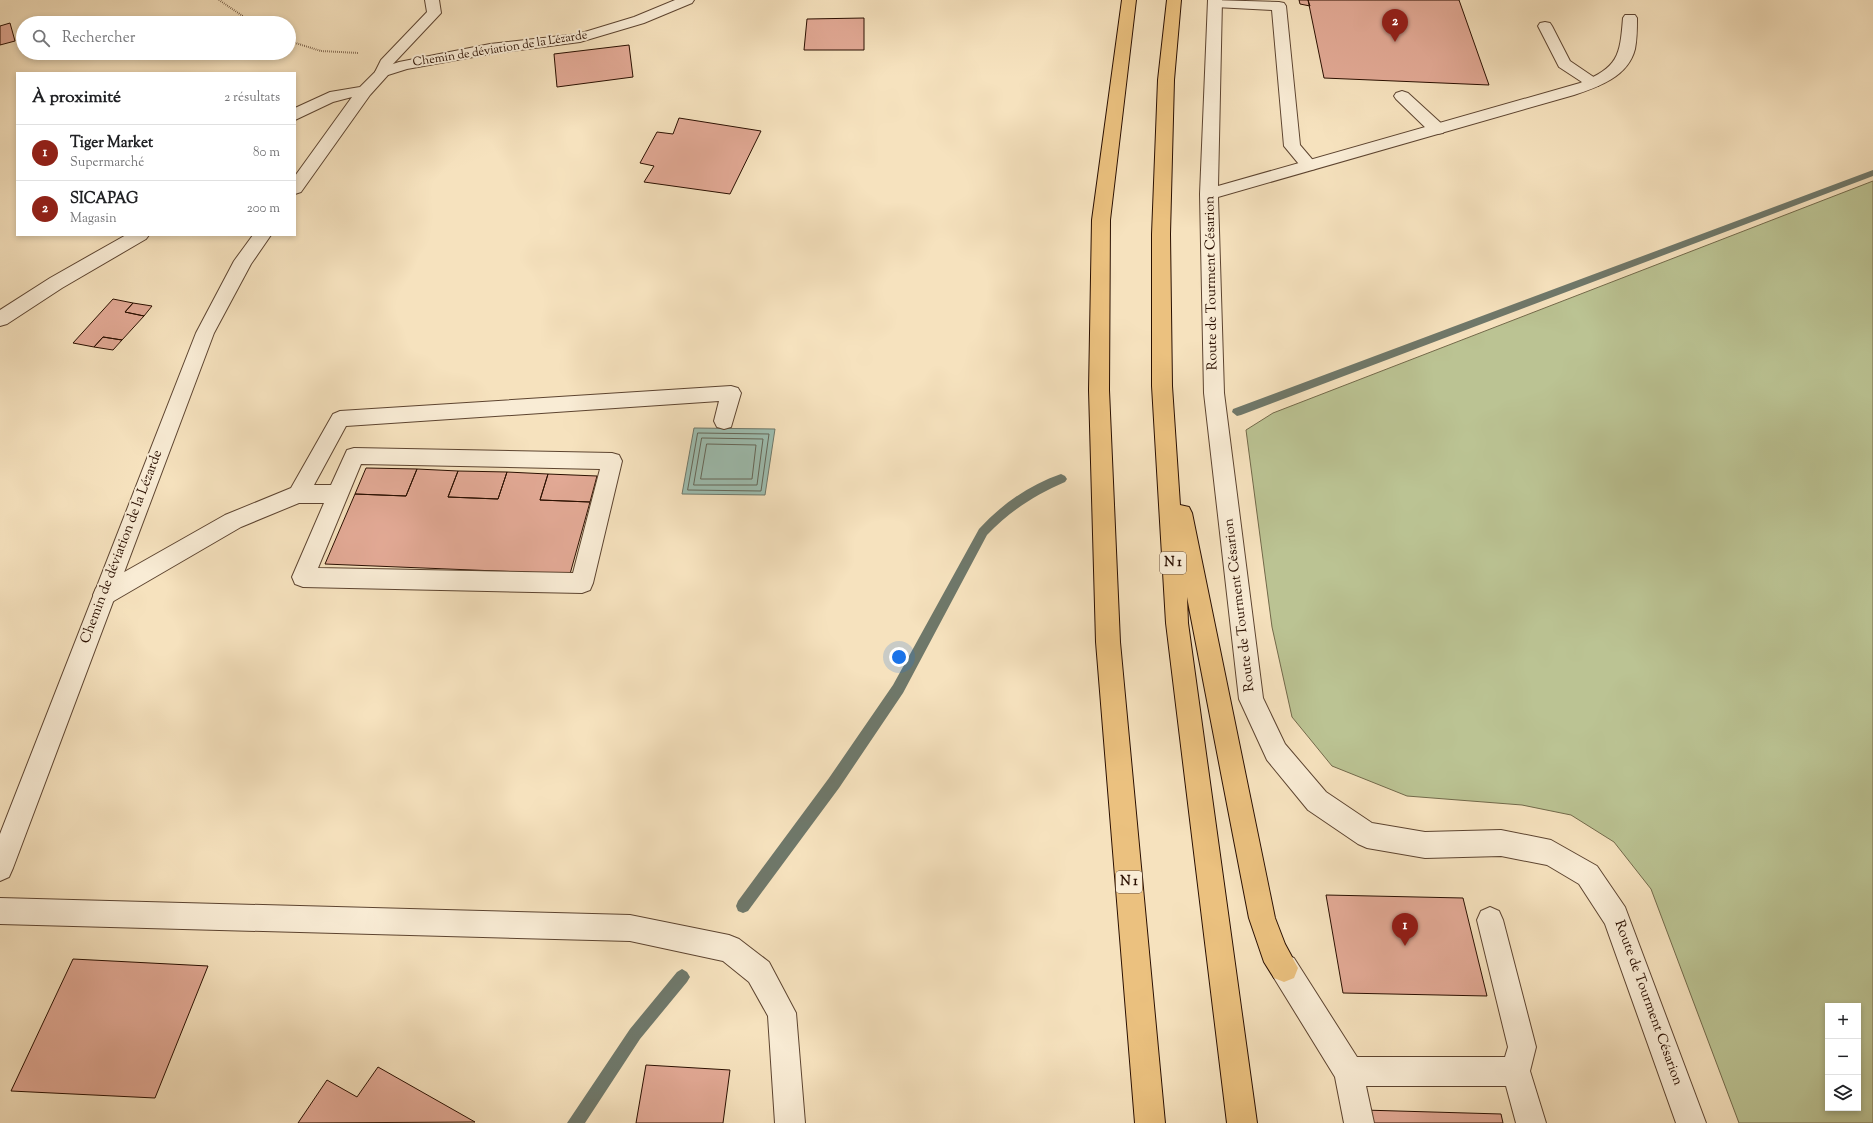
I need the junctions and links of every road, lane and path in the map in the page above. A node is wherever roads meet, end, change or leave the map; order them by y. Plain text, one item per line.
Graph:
1 (219, 0) edge
2 (432, 0) edge
3 (687, 0) edge
4 (1129, 0) edge
5 (1174, 0) edge
6 (1215, 1) edge
7 (243, 16) edge
8 (1630, 18) dead end
9 (1545, 26) dead end
10 (296, 44) edge
11 (384, 67) junction
12 (1593, 83) junction
13 (364, 92) junction
14 (1402, 96) dead end
15 (296, 115) edge
16 (1437, 128) junction
17 (1309, 165) junction
18 (296, 187) edge
19 (1209, 194) junction
20 (138, 236) edge
21 (261, 236) edge
22 (3, 314) edge
23 (724, 420) dead end
24 (1164, 428) junction
25 (298, 494) junction
26 (338, 494) junction
27 (104, 595) junction
28 (0, 868) edge
29 (0, 911) edge
30 (1490, 920) dead end
31 (1284, 968) joint
32 (1516, 1071) junction
33 (1349, 1072) junction
34 (790, 1123) edge
35 (1150, 1123) edge
36 (1242, 1123) edge
37 (1359, 1123) edge
38 (1531, 1123) edge
39 (1691, 1123) edge

1 - 7 path
2 - 11 street
3 - 11 street, Chemin de déviation de la Lézarde
4 - 35 highway, N 1
5 - 24 highway, N 1
6 - 17 street
6 - 19 street, Route de Tourment Césarion
8 - 12 street
9 - 12 street
10 - 11 path
11 - 13 street, Chemin de déviation de la Lézarde
12 - 16 street
13 - 15 street
13 - 18 street, Chemin de déviation de la Lézarde
14 - 16 street
16 - 17 street
17 - 19 street
19 - 39 street, Route de Tourment Césarion
20 - 22 street
21 - 27 street, Chemin de déviation de la Lézarde
23 - 25 street
24 - 31 highway
24 - 36 highway, N 1
25 - 26 street
25 - 27 street
26 - 26 street
27 - 28 street, Chemin de déviation de la Lézarde
29 - 34 street
30 - 32 street
31 - 33 street
32 - 33 street
32 - 38 street
33 - 37 street

